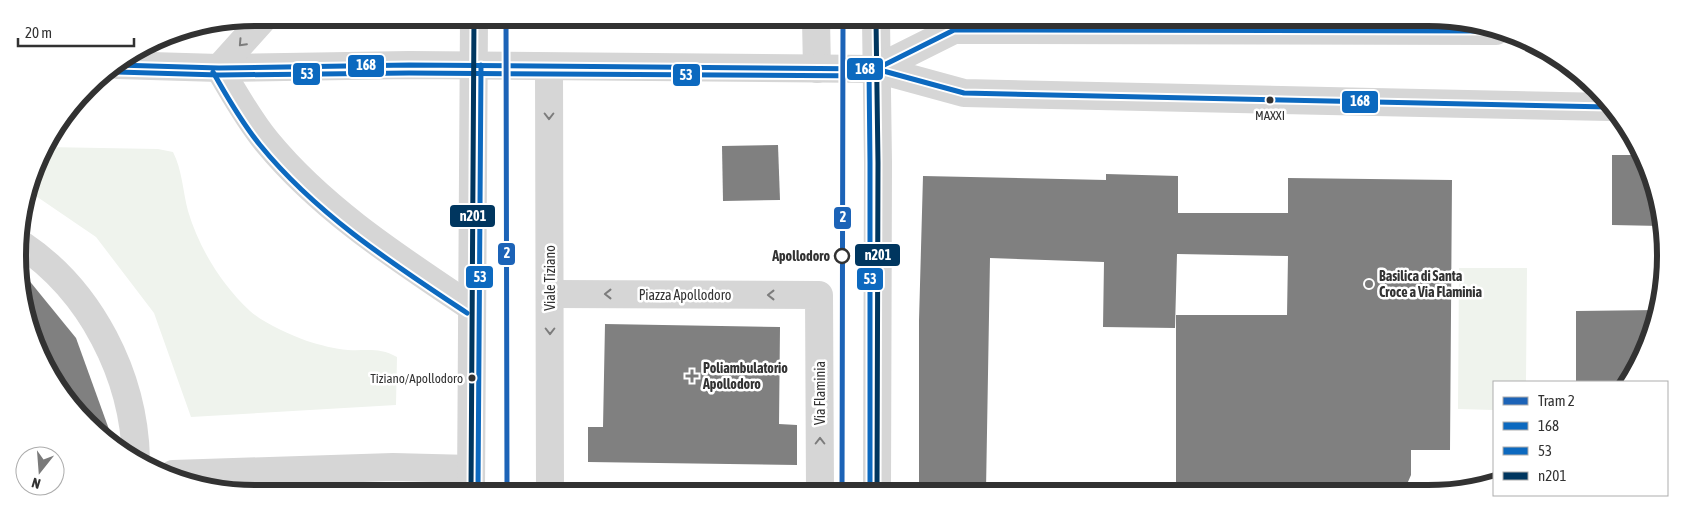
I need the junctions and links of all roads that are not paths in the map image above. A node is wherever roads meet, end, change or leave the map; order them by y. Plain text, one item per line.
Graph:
1 (257, 26) edge
2 (474, 26) edge
3 (816, 26) edge
4 (876, 26) edge
5 (1472, 31) edge
6 (128, 65) edge
7 (474, 65) junction
8 (549, 67) junction
9 (219, 68) junction
10 (817, 69) junction
11 (876, 69) junction
12 (1602, 107) edge
13 (27, 248) edge
14 (550, 294) junction
15 (819, 295) joint
16 (471, 307) junction
17 (135, 450) edge
18 (184, 474) edge
19 (471, 479) edge
20 (550, 485) edge
21 (820, 485) edge
22 (877, 485) edge

1 -> 9 street
2 - 7 street
3 - 10 street
4 - 11 street
5 - 11 street
6 - 9 street
7 - 8 street
7 - 9 street
7 - 16 street
8 - 10 street
8 -> 14 street, Viale Tiziano
9 - 16 street
10 - 11 street
11 - 12 street
11 - 22 street
13 - 17 street
15 -> 14 street, Piazza Apollodoro
14 -> 20 street, Viale Tiziano
21 -> 15 street, Via Flaminia
16 - 19 street
18 - 19 street

